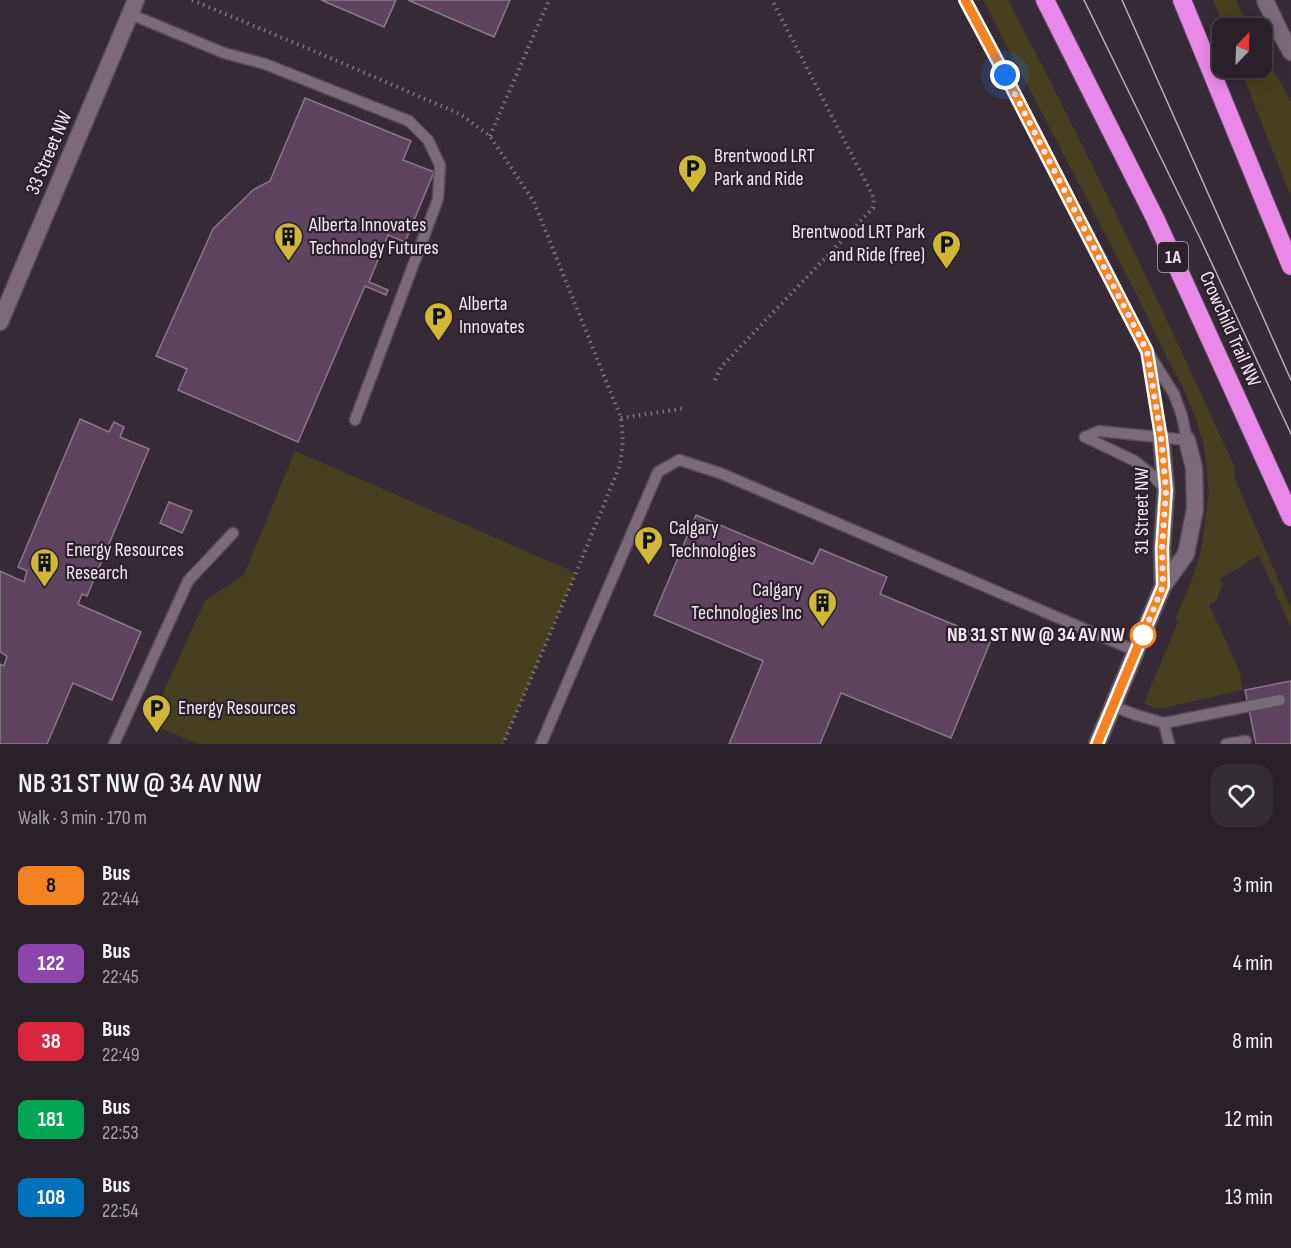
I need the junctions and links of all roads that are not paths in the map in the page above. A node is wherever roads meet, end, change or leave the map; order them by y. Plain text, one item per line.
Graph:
1 (965, 0) edge
2 (1046, 0) edge
3 (1182, 0) edge
4 (1265, 0) edge
5 (133, 7) edge
6 (1291, 52) edge
7 (1291, 266) edge
8 (0, 322) edge
9 (1147, 351) junction
10 (355, 420) dead end
11 (1161, 437) junction
12 (1187, 440) junction
13 (1166, 490) junction
14 (1291, 518) edge
15 (232, 533) dead end
16 (1163, 586) junction
17 (1136, 651) junction
18 (1280, 700) dead end
19 (1113, 706) junction
20 (1164, 723) junction
21 (1246, 741) dead end
22 (114, 744) edge
23 (541, 744) edge
24 (1097, 744) edge
25 (1169, 744) edge
26 (1226, 744) edge

1 - 9 lane
2 - 14 highway, Crowchild Trail NW / 1A
3 - 7 highway
4 - 6 street
5 - 8 street, 33 Street NW
5 - 10 lane
9 - 11 lane
9 - 12 lane
11 - 12 lane
11 - 13 street, 31 Street NW
11 - 13 lane
12 - 16 street, 31 Street NW
13 - 16 street, 31 Street NW
15 - 22 lane
16 - 17 street, 31 Street NW
17 - 19 street, 31 Street NW
17 - 23 lane
18 - 20 lane
19 - 20 lane
19 - 24 street, 31 Street NW
20 - 25 lane
21 - 26 lane

